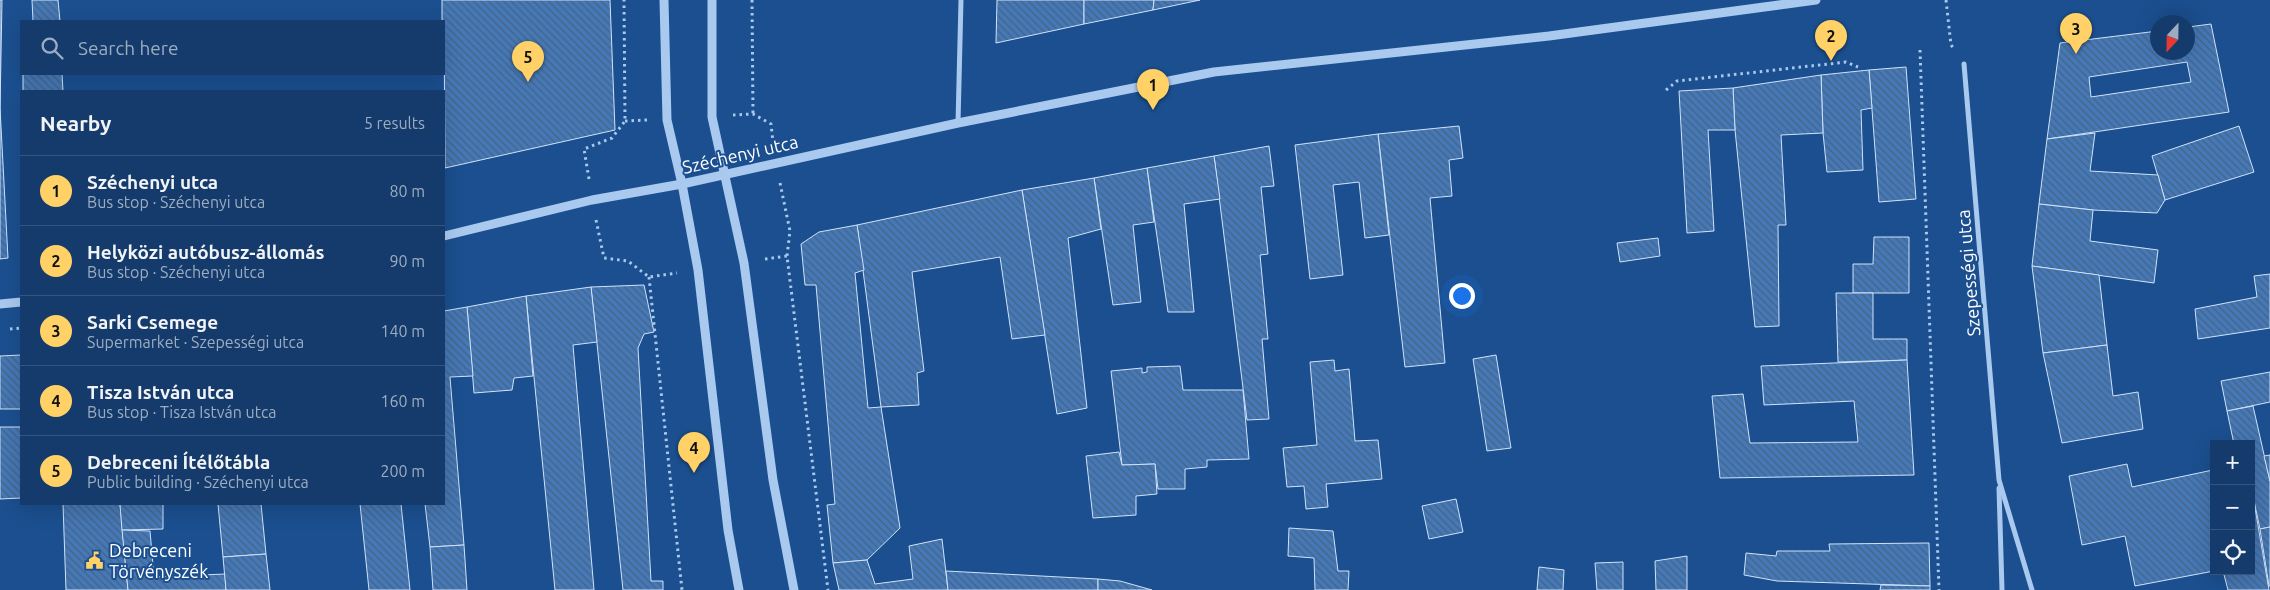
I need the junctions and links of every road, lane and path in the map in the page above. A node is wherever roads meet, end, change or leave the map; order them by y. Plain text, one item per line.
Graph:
1 (624, 0) edge
2 (664, 0) edge
3 (712, 0) edge
4 (752, 0) edge
5 (961, 0) edge
6 (1816, 0) edge
7 (1946, 0) edge
8 (1951, 45) dead end
9 (1920, 50) dead end
10 (1964, 64) dead end
11 (1858, 67) dead end
12 (1666, 90) dead end
13 (958, 123) junction
14 (771, 124) dead end
15 (584, 149) dead end
16 (725, 174) junction
17 (682, 184) junction
18 (790, 231) dead end
19 (445, 236) edge
20 (604, 258) dead end
21 (20, 302) edge
22 (0, 304) edge
23 (20, 328) edge
24 (10, 329) dead end
25 (1999, 480) junction
26 (682, 590) edge
27 (739, 590) edge
28 (794, 590) edge
29 (828, 590) edge
30 (1940, 590) edge
31 (2002, 590) edge
32 (2032, 590) edge

1 - 15 path
2 - 17 street
3 - 16 street
4 - 14 path
5 - 13 street
6 - 13 street, Széchenyi utca
7 - 8 path
9 - 30 path
10 - 25 street, Szepességi utca
11 - 12 path
13 - 16 street, Széchenyi utca
16 - 17 street, Széchenyi utca
16 - 28 street
17 - 19 street, Széchenyi utca
17 - 27 street
18 - 29 path
20 - 26 path
21 - 22 street
23 - 24 path
25 - 31 street, Szepességi utca
25 - 32 street, Szepességi utca

